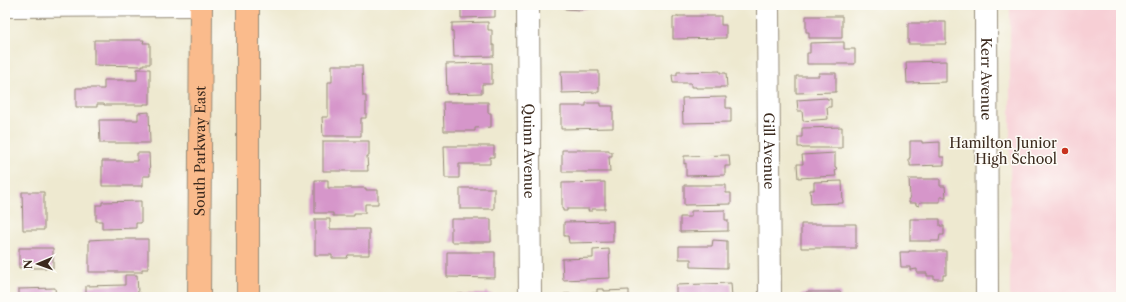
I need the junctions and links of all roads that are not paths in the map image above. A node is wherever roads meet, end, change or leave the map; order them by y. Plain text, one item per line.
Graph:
1 (201, 5) edge
2 (248, 5) edge
3 (528, 5) edge
4 (768, 5) edge
5 (986, 5) edge
6 (5, 7) edge
7 (199, 297) edge
8 (248, 297) edge
9 (530, 297) edge
10 (770, 297) edge
11 (987, 297) edge

1 - 6 street
1 - 7 main road, South Parkway East
2 - 8 main road
3 - 9 street, Quinn Avenue
4 - 10 street, Gill Avenue
5 - 11 street, Kerr Avenue

